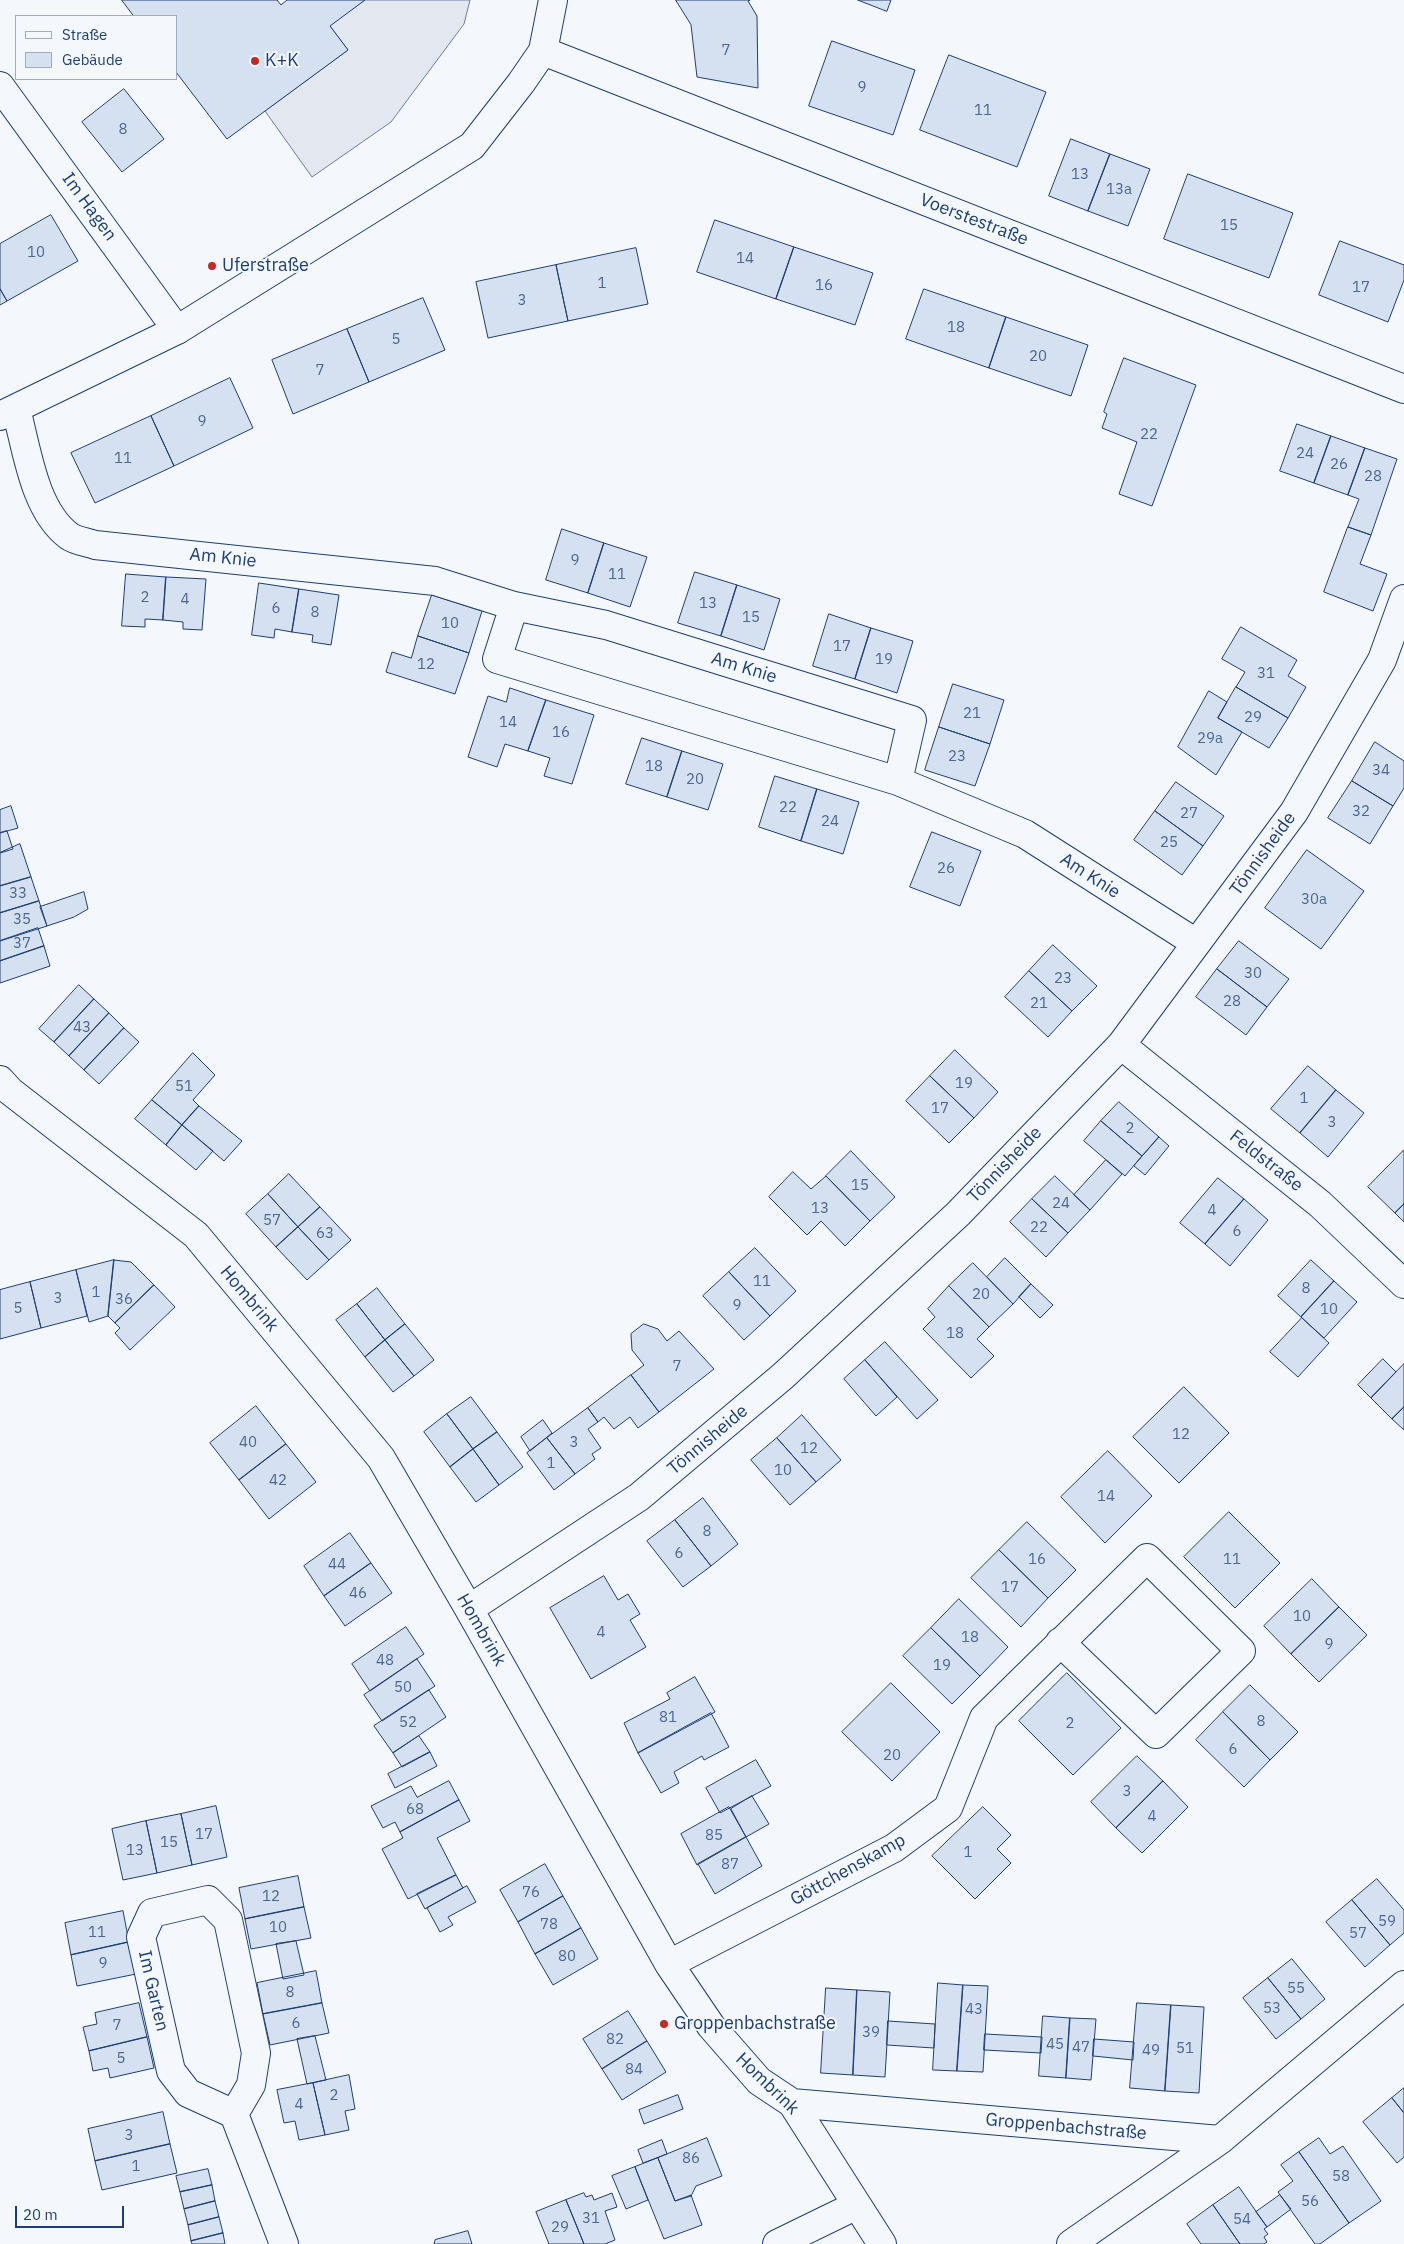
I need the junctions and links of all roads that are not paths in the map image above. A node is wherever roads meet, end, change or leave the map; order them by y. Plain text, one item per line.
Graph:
1 (553, 0) edge
2 (543, 51) junction
3 (0, 86) edge
4 (177, 330) junction
5 (1404, 389) edge
6 (8, 412) edge
7 (1404, 599) edge
8 (514, 606) junction
9 (898, 781) junction
10 (1196, 943) junction
11 (1121, 1045) junction
12 (3, 1091) edge
13 (1404, 1284) edge
14 (469, 1610) junction
15 (1060, 1642) junction
16 (669, 1964) junction
17 (1404, 1985) edge
18 (792, 2103) junction
19 (234, 2114) junction
20 (1220, 2140) junction
21 (857, 2205) junction
22 (284, 2244) edge
23 (777, 2244) edge
24 (882, 2244) edge
25 (1071, 2244) edge

1 - 2 street
2 - 4 street
2 - 5 street, Voerstestraße
3 - 4 street, Im Hagen
4 - 6 street
6 - 8 street, Am Knie
7 - 10 street, Tönnisheide
8 - 9 street, Am Knie
8 - 9 street, Am Knie
9 - 10 street, Am Knie
10 - 11 street, Tönnisheide
11 - 13 street, Feldstraße
11 - 14 street, Tönnisheide
12 - 14 street, Hombrink
14 - 16 street, Hombrink
15 - 15 street, Göttchenskamp
15 - 16 street, Göttchenskamp
16 - 18 street, Hombrink
17 - 20 street
18 - 20 street, Groppenbachstraße
18 - 21 street, Hombrink
19 - 19 street, Im Garten
19 - 22 street
20 - 25 street
21 - 23 street
21 - 24 street, Hombrink

